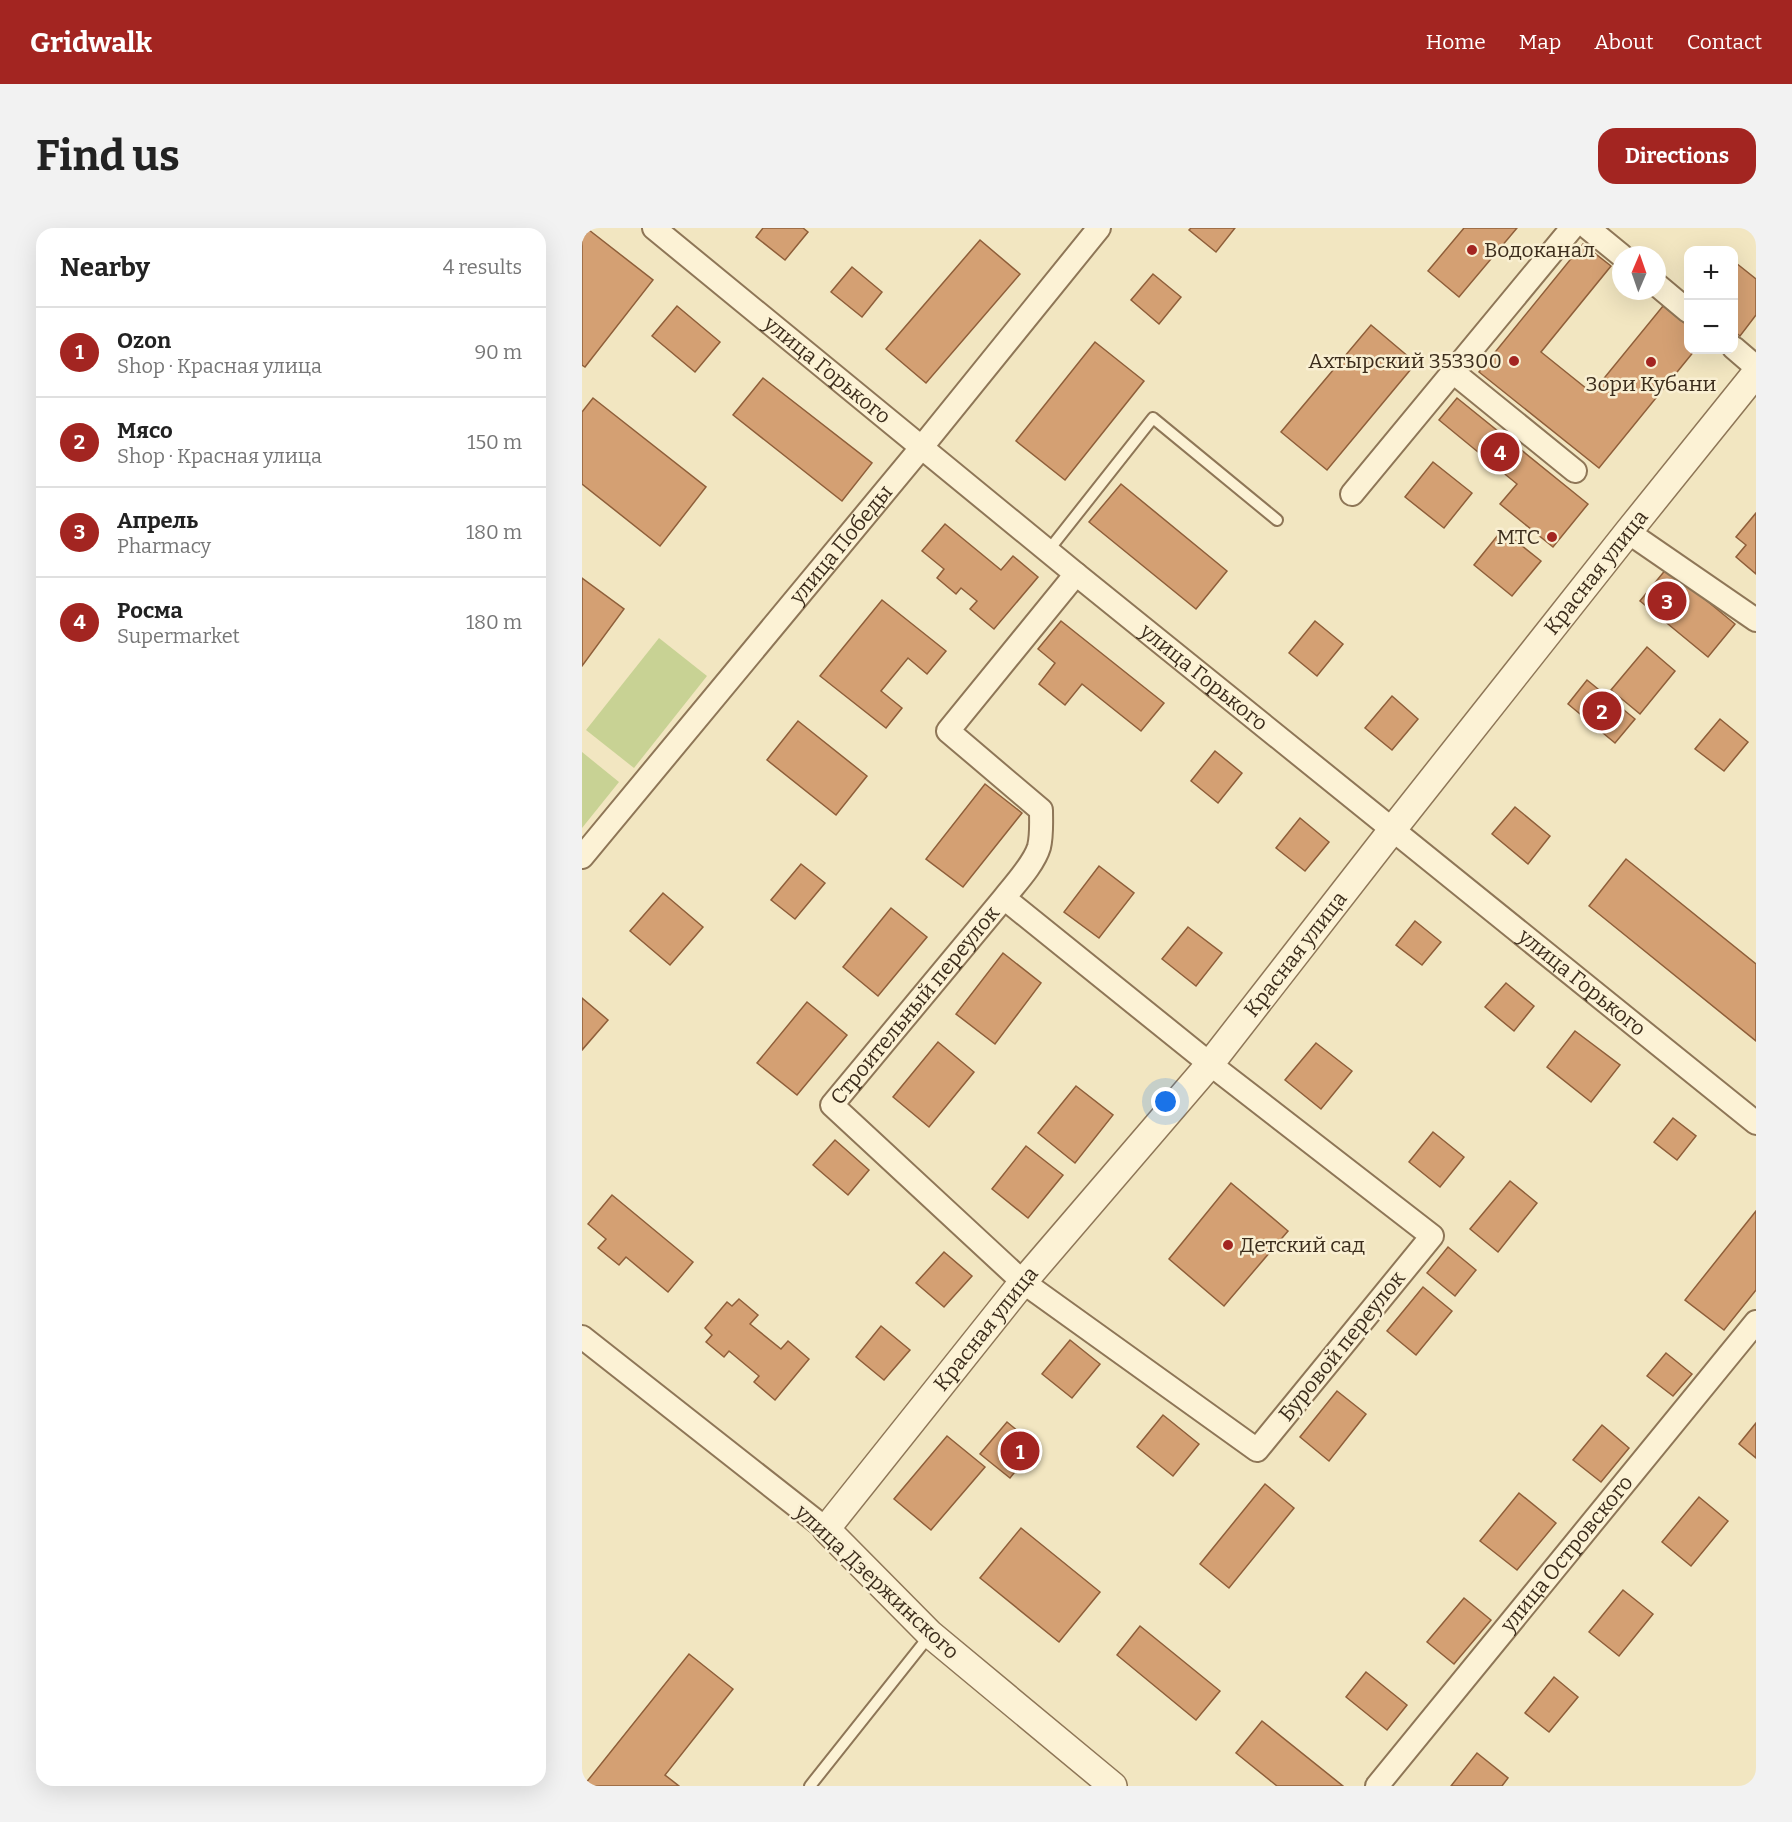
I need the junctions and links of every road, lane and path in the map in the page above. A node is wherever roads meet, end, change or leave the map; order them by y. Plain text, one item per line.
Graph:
1 (654, 228) edge
2 (1099, 228) edge
3 (1572, 228) edge
4 (1588, 228) edge
5 (1612, 248) edge
6 (1666, 292) edge
7 (1684, 307) edge
8 (1738, 351) edge
9 (1756, 367) edge
10 (1453, 372) junction
11 (1756, 373) edge
12 (921, 448) junction
13 (1575, 471) dead end
14 (1352, 494) dead end
15 (1277, 520) dead end
16 (1628, 531) junction
17 (1048, 551) junction
18 (1076, 574) junction
19 (1756, 620) edge
20 (1393, 829) junction
21 (582, 857) edge
22 (1004, 898) junction
23 (1210, 1064) junction
24 (1756, 1123) edge
25 (1023, 1282) junction
26 (1756, 1322) edge
27 (582, 1337) edge
28 (826, 1529) junction
29 (930, 1634) junction
30 (1110, 1785) edge
31 (810, 1786) edge
32 (1377, 1786) edge

1 - 12 street, улица Горького
2 - 12 street, улица Победы
3 - 10 street
4 - 5 street
6 - 7 street
8 - 9 street
10 - 13 street
10 - 14 street
11 - 16 street, Красная улица
12 - 17 street, улица Горького
12 - 21 street, улица Победы
15 - 17 lane
16 - 19 street
16 - 20 street, Красная улица
17 - 18 street, улица Горького
18 - 20 street, улица Горького
18 - 22 street, Строительный переулок
20 - 23 street, Красная улица
20 - 24 street, улица Горького
22 - 23 street, Строительный переулок
22 - 25 street, Строительный переулок
23 - 25 street, Красная улица
23 - 25 street, Буровой переулок
25 - 28 street, Красная улица
26 - 32 street, улица Островского
27 - 28 street, улица Дзержинского
28 - 29 street, улица Дзержинского
29 - 30 street, улица Дзержинского
29 - 31 lane

